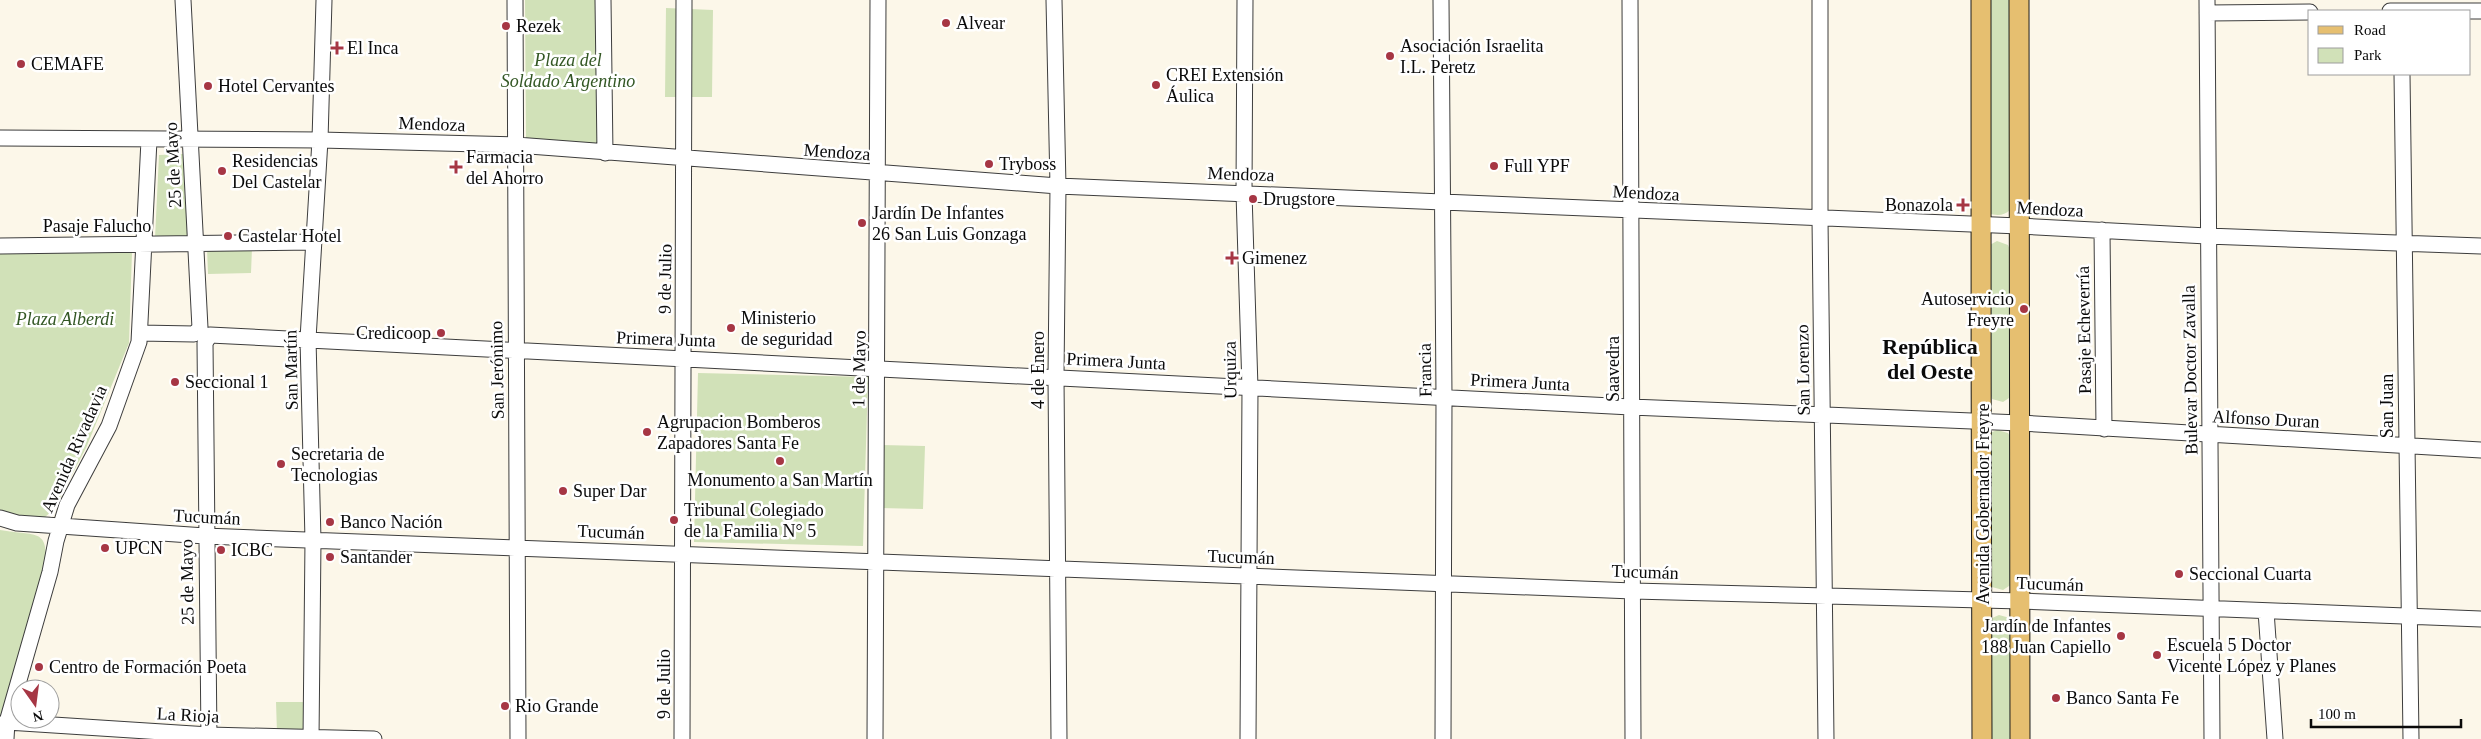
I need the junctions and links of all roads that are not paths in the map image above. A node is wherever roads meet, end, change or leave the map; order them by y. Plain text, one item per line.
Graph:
1 (183, 0) edge
2 (324, 0) edge
3 (515, 0) edge
4 (603, 0) edge
5 (684, 0) edge
6 (878, 0) edge
7 (1054, 0) edge
8 (1245, 0) edge
9 (1441, 0) edge
10 (1630, 0) edge
11 (1820, 0) edge
12 (1981, 0) edge
13 (2019, 0) edge
14 (2207, 7) edge
15 (2308, 12) edge
16 (2402, 75) edge
17 (0, 138) edge
18 (149, 140) junction
19 (190, 140) junction
20 (320, 140) junction
21 (516, 146) junction
22 (606, 153) junction
23 (685, 159) junction
24 (878, 174) junction
25 (1058, 186) junction
26 (1244, 193) junction
27 (1442, 203) junction
28 (1632, 211) junction
29 (1820, 219) junction
30 (1980, 225) junction
31 (2019, 226) junction
32 (2102, 230) junction
33 (2207, 236) junction
34 (314, 242) junction
35 (2406, 243) junction
36 (195, 244) junction
37 (144, 245) junction
38 (0, 246) edge
39 (2481, 246) edge
40 (205, 336) junction
41 (140, 338) junction
42 (308, 339) junction
43 (515, 352) junction
44 (682, 358) junction
45 (878, 368) junction
46 (1056, 377) junction
47 (1250, 388) junction
48 (1444, 397) junction
49 (1631, 407) junction
50 (1822, 415) junction
51 (1983, 422) junction
52 (2020, 423) junction
53 (2104, 429) junction
54 (2209, 435) junction
55 (2406, 445) junction
56 (2481, 450) edge
57 (0, 518) edge
58 (60, 526) junction
59 (205, 536) junction
60 (313, 540) junction
61 (519, 548) junction
62 (682, 553) junction
63 (874, 561) junction
64 (1059, 570) junction
65 (1248, 576) junction
66 (1445, 583) junction
67 (1633, 591) junction
68 (1824, 596) junction
69 (1983, 601) junction
70 (2020, 601) junction
71 (2212, 609) junction
72 (2266, 610) junction
73 (2409, 616) junction
74 (2481, 619) edge
75 (3, 724) edge
76 (209, 737) edge
77 (311, 738) edge
78 (6, 739) edge
79 (374, 739) edge
80 (518, 739) edge
81 (682, 739) edge
82 (875, 739) edge
83 (1059, 739) edge
84 (1248, 739) edge
85 (1443, 739) edge
86 (1633, 739) edge
87 (1826, 739) edge
88 (1982, 739) edge
89 (2020, 739) edge
90 (2212, 739) edge
91 (2275, 739) edge
92 (2411, 739) edge

1 - 19 street, 25 de Mayo
2 - 20 street, San Martín
3 - 21 street, San Jerónimo
4 - 22 street
5 - 23 street, 9 de Julio
6 - 24 street, 1 de Mayo
7 - 25 street, 4 de Enero
8 - 26 street, Urquiza
9 - 27 street, Francia
10 - 28 street, Saavedra
11 - 29 street, San Lorenzo
12 - 30 main road, Avenida Gobernador Freyre
13 - 31 main road, Avenida Gobernador Freyre
14 - 15 street
14 - 33 street, Bulevar Doctor Zavalla
16 - 35 street, San Juan
17 - 18 street, Mendoza
18 - 19 street, Mendoza
18 - 37 street, Avenida Rivadavia
19 - 20 street, Mendoza
19 - 36 street, 25 de Mayo
20 - 21 street, Mendoza
20 - 34 street, San Martín
21 - 22 street, Mendoza
21 - 43 street, San Jerónimo
22 - 23 street, Mendoza
23 - 24 street, Mendoza
23 - 44 street, 9 de Julio
24 - 25 street, Mendoza
24 - 45 street, 1 de Mayo
25 - 26 street, Mendoza
25 - 46 street, 4 de Enero
26 - 27 street, Mendoza
26 - 47 street, Urquiza
27 - 28 street, Mendoza
27 - 48 street, Francia
28 - 29 street, Mendoza
28 - 49 street, Saavedra
29 - 30 street, Mendoza
29 - 50 street, San Lorenzo
30 - 31 street, Mendoza
30 - 51 main road, Avenida Gobernador Freyre
31 - 32 street, Mendoza
31 - 52 main road, Avenida Gobernador Freyre
32 - 33 street, Mendoza
32 - 53 street, Pasaje Echeverría
33 - 35 street, Mendoza
33 - 54 street, Bulevar Doctor Zavalla
34 - 36 street, Pasaje Falucho
34 - 42 street, San Martín
35 - 39 street, Mendoza
35 - 55 street, San Juan
36 - 37 street, Pasaje Falucho
36 - 40 street, 25 de Mayo
37 - 38 street, Pasaje Falucho
37 - 41 street, Avenida Rivadavia
40 - 41 street, Primera Junta
40 - 42 street, Primera Junta
40 - 59 street, 25 de Mayo
41 - 58 street, Avenida Rivadavia
42 - 43 street, Primera Junta
42 - 60 street, San Martín
43 - 44 street, Primera Junta
43 - 61 street, San Jerónimo
44 - 45 street, Primera Junta
44 - 62 street, 9 de Julio
45 - 46 street, Primera Junta
45 - 63 street, 1 de Mayo
46 - 47 street, Primera Junta
46 - 64 street, 4 de Enero
47 - 48 street, Primera Junta
47 - 65 street, Urquiza
48 - 49 street, Primera Junta
48 - 66 street, Francia
49 - 50 street, Primera Junta
49 - 67 street, Saavedra
50 - 51 street, Primera Junta
50 - 68 street, San Lorenzo
51 - 52 street, Primera Junta
51 - 69 main road, Avenida Gobernador Freyre
52 - 53 street, Alfonso Duran
52 - 70 main road, Avenida Gobernador Freyre
53 - 54 street, Alfonso Duran
54 - 55 street, Alfonso Duran
54 - 71 street, Bulevar Doctor Zavalla
55 - 56 street, Alfonso Duran
55 - 73 street, San Juan
57 - 58 street, Tucumán
58 - 59 street, Tucumán
58 - 75 street, Avenida Rivadavia
59 - 60 street, Tucumán
59 - 76 street, 25 de Mayo
60 - 61 street, Tucumán
60 - 77 street, San Martín
61 - 62 street, Tucumán
61 - 80 street, San Jerónimo
62 - 63 street, Tucumán
62 - 81 street, 9 de Julio
63 - 64 street, Tucumán
63 - 82 street, 1 de Mayo
64 - 65 street, Tucumán
64 - 83 street, 4 de Enero
65 - 66 street, Tucumán
65 - 84 street, Urquiza
66 - 67 street, Tucumán
66 - 85 street, Francia
67 - 68 street, Tucumán
67 - 86 street, Saavedra
68 - 69 street, Tucumán
68 - 87 street, San Lorenzo
69 - 70 street, Tucumán
69 - 88 main road, Avenida Gobernador Freyre
70 - 71 street, Tucumán
70 - 89 main road, Avenida Gobernador Freyre
71 - 72 street, Tucumán
71 - 90 street, Bulevar Doctor Zavalla
72 - 73 street, Tucumán
72 - 91 street
73 - 74 street, Tucumán
73 - 92 street, San Juan
75 - 76 street, La Rioja
75 - 78 street, Avenida Rivadavia
76 - 77 street, La Rioja
77 - 79 street, La Rioja

